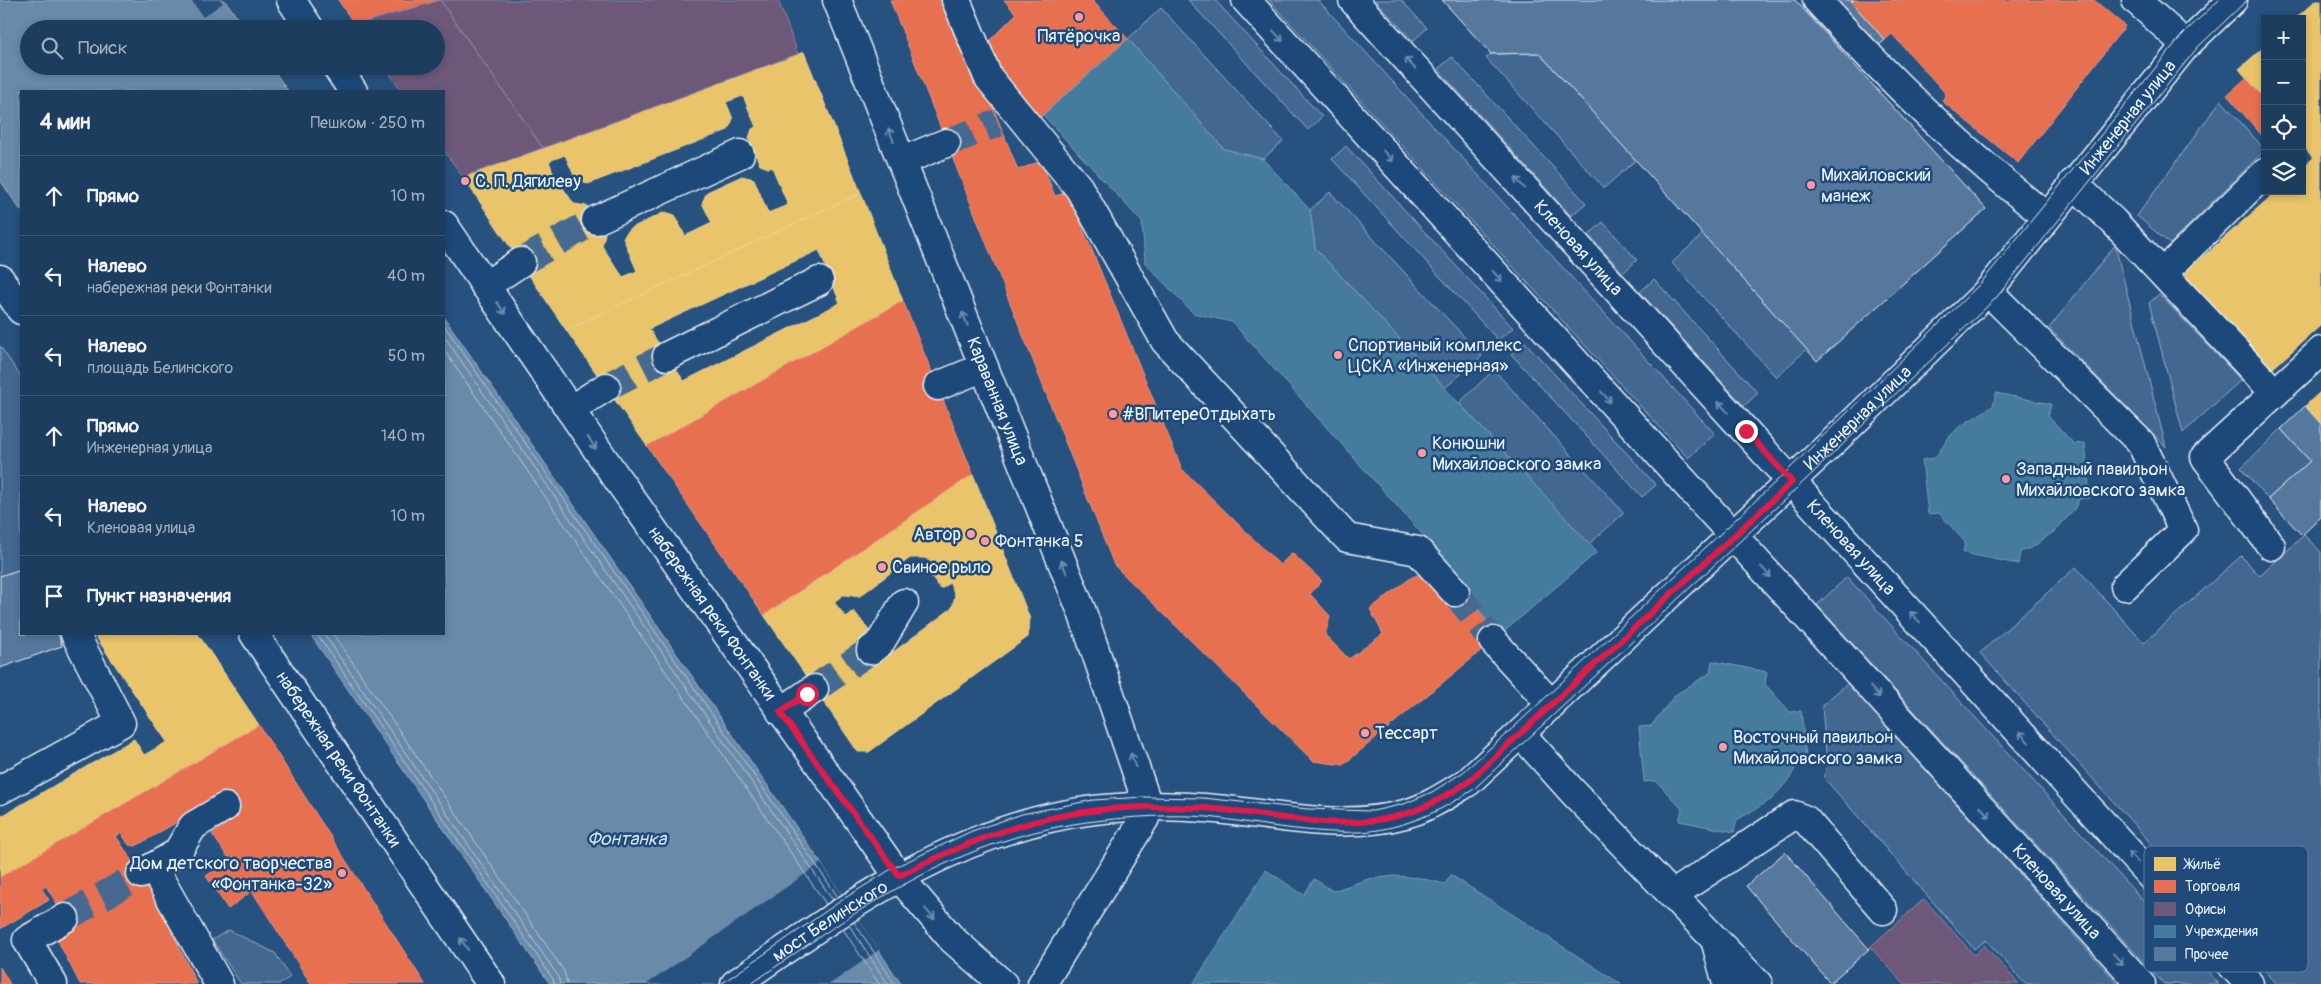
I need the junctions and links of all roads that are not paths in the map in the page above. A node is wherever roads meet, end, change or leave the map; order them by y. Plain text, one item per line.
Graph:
1 (291, 0) edge
2 (837, 0) edge
3 (956, 0) edge
4 (1246, 0) edge
5 (1353, 0) edge
6 (1817, 0) edge
7 (2136, 0) edge
8 (2233, 0) edge
9 (304, 20) edge
10 (2186, 45) junction
11 (342, 75) edge
12 (352, 90) edge
13 (946, 144) tunnel mouth
14 (740, 154) dead end
15 (902, 161) junction
16 (2261, 177) edge
17 (2074, 183) junction
18 (2047, 217) junction
19 (596, 220) tunnel mouth
20 (445, 226) edge
21 (521, 262) tunnel mouth
22 (2163, 273) junction
23 (0, 279) edge
24 (818, 281) dead end
25 (485, 286) junction
26 (1988, 291) junction
27 (20, 309) edge
28 (2321, 352) edge
29 (667, 356) tunnel mouth
30 (984, 367) junction
31 (938, 386) dead end
32 (606, 387) tunnel mouth
33 (2275, 393) junction
34 (570, 410) junction
35 (1792, 482) junction
36 (1733, 536) junction
37 (2271, 546) dead end
38 (2125, 586) dead end
39 (1455, 592) tunnel mouth
40 (904, 603) dead end
41 (76, 635) edge
42 (255, 635) edge
43 (1493, 641) tunnel mouth
44 (871, 650) tunnel mouth
45 (814, 688) tunnel mouth
46 (1552, 704) junction
47 (780, 712) junction
48 (1521, 734) junction
49 (0, 790) edge
50 (225, 807) dead end
51 (1147, 807) junction
52 (2144, 869) edge
53 (899, 876) junction
54 (1672, 895) junction
55 (1883, 910) dead end
56 (65, 918) tunnel mouth
57 (1715, 939) junction
58 (2238, 972) edge
59 (53, 984) edge
60 (220, 984) edge
61 (491, 984) edge
62 (735, 984) edge
63 (1003, 984) edge
64 (1042, 984) edge
65 (1728, 984) edge
66 (1758, 984) edge
67 (2141, 984) edge
68 (2249, 984) edge

1 - 9 street
15 -> 2 street, Караванная улица
3 - 39 street
4 -> 36 street, Кленовая улица
35 -> 5 street, Кленовая улица
6 - 18 street
7 - 10 street
8 - 10 street, Инженерная улица
10 - 17 street, Инженерная улица
11 - 12 street
13 - 15 street
14 - 19 street
30 -> 15 street, Караванная улица
16 - 22 street
17 - 18 street, Инженерная улица
17 - 22 street
18 - 26 street, Инженерная улица
20 - 25 street, набережная реки Фонтанки
21 - 25 street
22 - 33 street
23 - 27 street
24 - 29 street
25 -> 34 street, набережная реки Фонтанки
26 - 35 street, Инженерная улица
26 - 38 street
28 - 33 street
30 - 31 street
51 -> 30 street, Караванная улица
32 - 34 street
33 - 37 street
34 -> 47 street, набережная реки Фонтанки
35 - 36 street, Инженерная улица
52 -> 35 street, Кленовая улица
36 - 46 street, Инженерная улица
36 -> 67 street, Кленовая улица
40 - 44 street
41 - 49 street
61 -> 42 street, набережная реки Фонтанки
43 - 46 street
45 - 47 street
46 - 48 street, Инженерная улица
47 - 53 street, набережная реки Фонтанки
48 - 51 street, Инженерная улица
48 - 54 street
50 - 60 street
51 - 53 street, мост Белинского
51 - 64 street
53 - 62 street, мост Белинского
53 -> 63 street, набережная реки Фонтанки
54 - 55 street
54 - 57 street
56 - 59 street
57 - 65 street
57 - 66 street
68 -> 58 street, Кленовая улица

